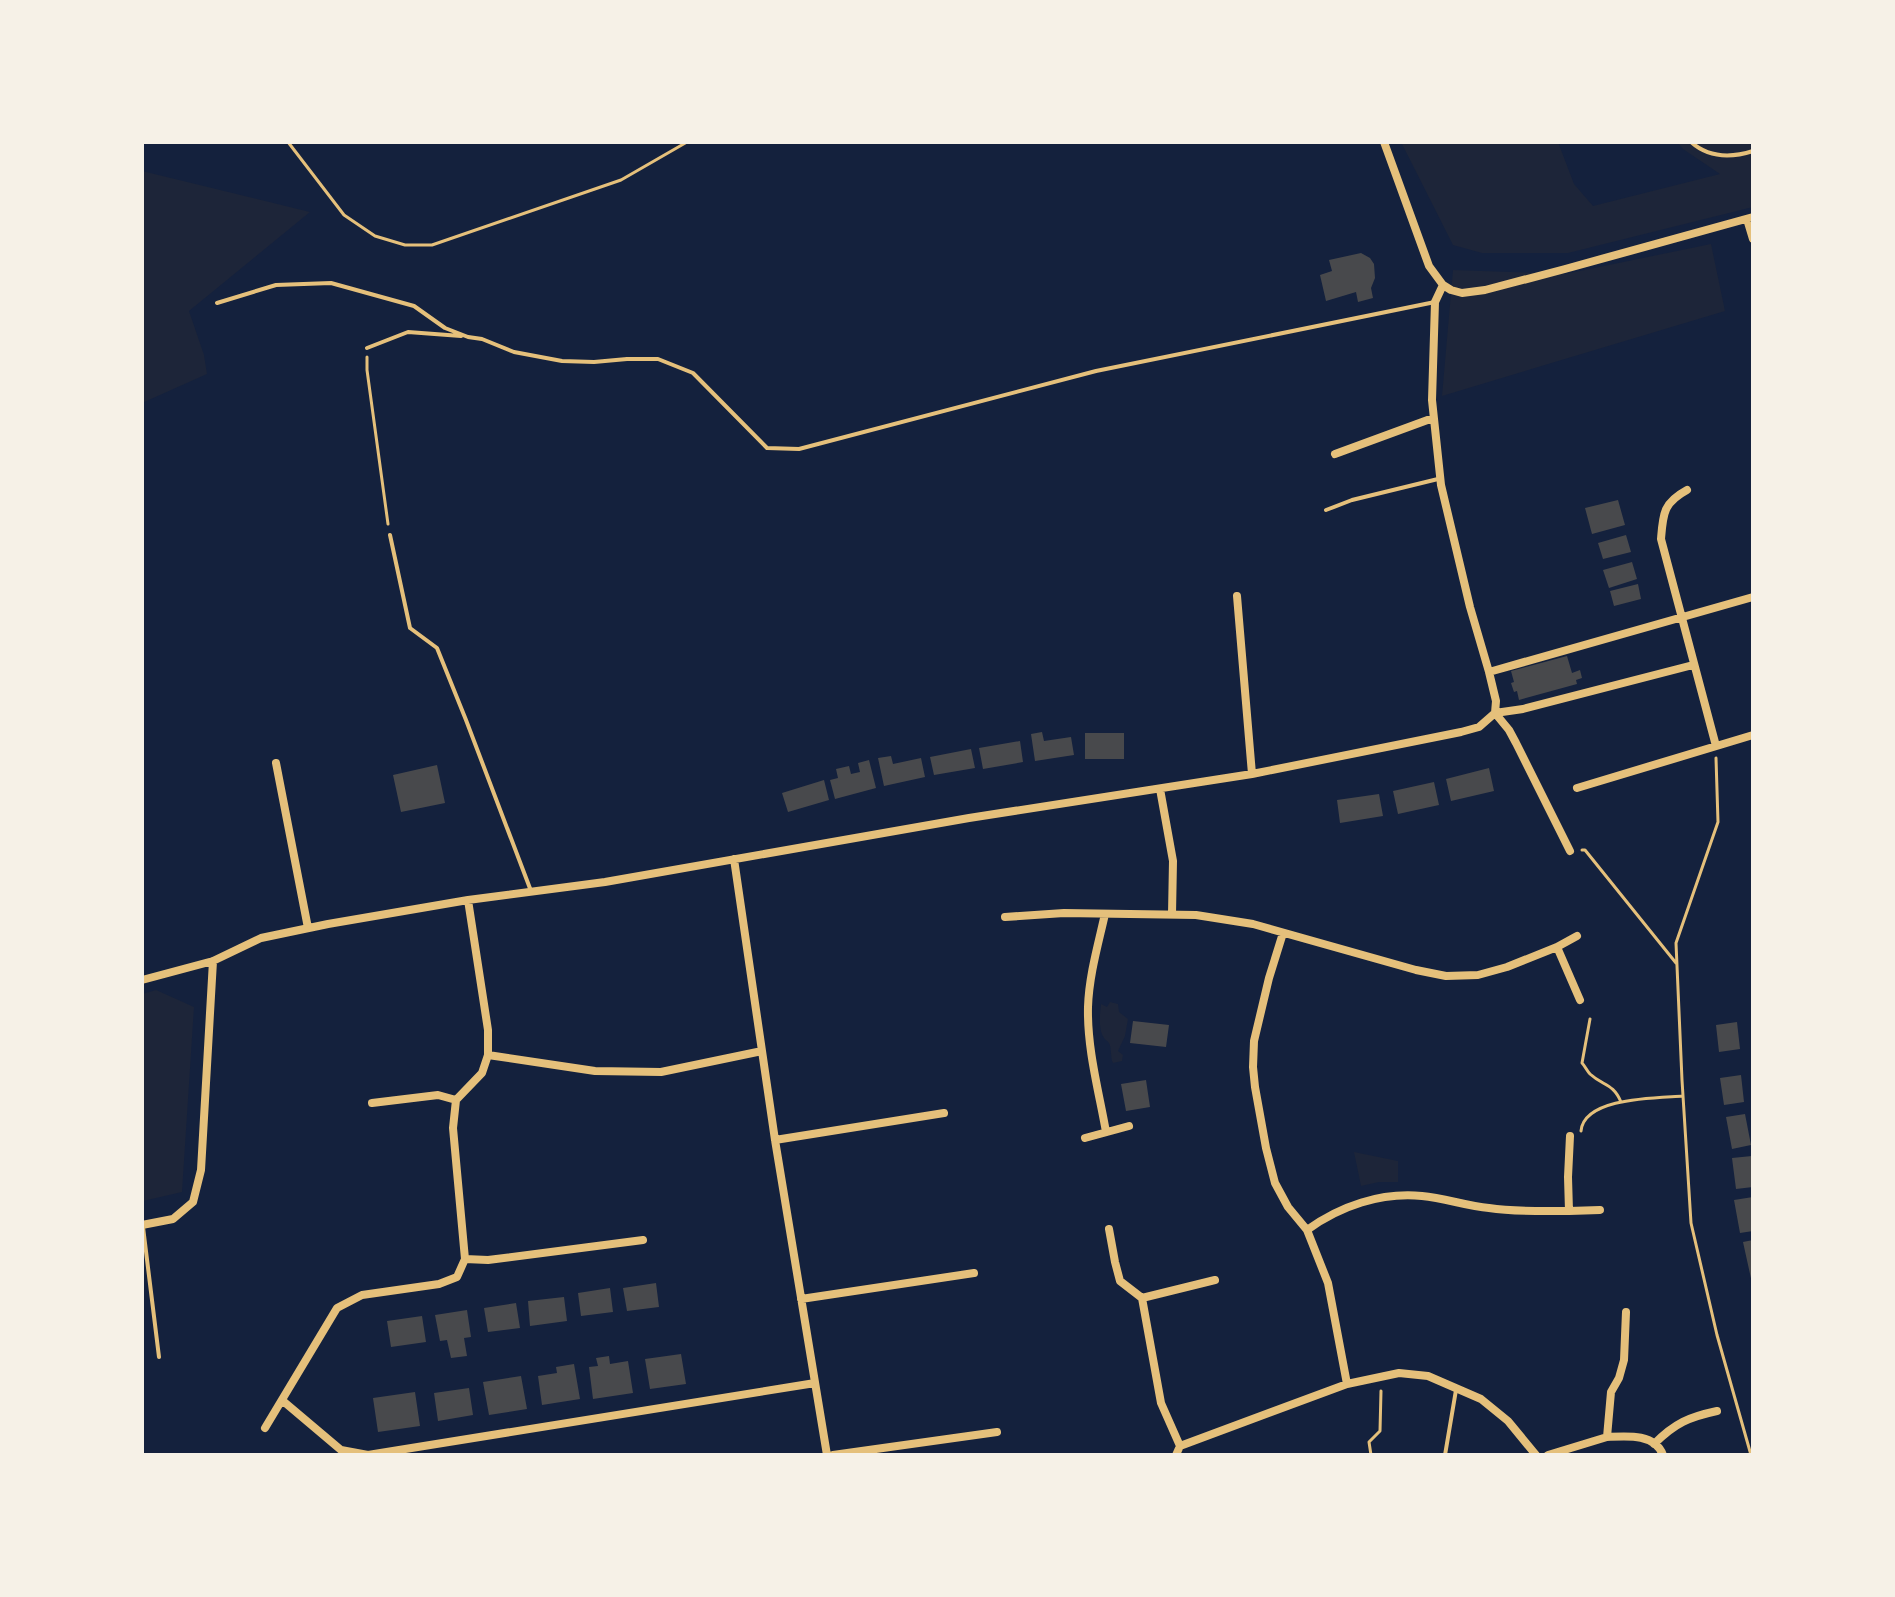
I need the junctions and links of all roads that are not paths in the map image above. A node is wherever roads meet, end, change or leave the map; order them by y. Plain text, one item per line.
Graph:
1 (1384, 142) edge
2 (1691, 142) edge
3 (1753, 151) edge
4 (1750, 218) edge
5 (1753, 239) edge
6 (1443, 285) junction
7 (1435, 302) junction
8 (217, 303) dead end
9 (468, 337) junction
10 (367, 348) road end
11 (1433, 418) junction
12 (1335, 454) dead end
13 (1441, 479) junction
14 (1687, 490) dead end
15 (1326, 510) dead end
16 (390, 535) road end
17 (1237, 596) dead end
18 (1753, 597) edge
19 (1682, 616) junction
20 (1693, 665) junction
21 (1489, 672) junction
22 (1495, 713) junction
23 (1753, 735) edge
24 (1716, 746) junction
25 (276, 763) dead end
26 (1252, 774) junction
27 (1577, 788) dead end
28 (1160, 789) junction
29 (1570, 851) road end
30 (734, 859) junction
31 (531, 891) junction
32 (468, 900) junction
33 (1105, 914) junction
34 (1172, 914) junction
35 (1005, 917) dead end
36 (308, 928) junction
37 (1283, 933) junction
38 (1577, 936) dead end
39 (1557, 947) junction
40 (213, 961) junction
41 (142, 980) edge
42 (1580, 1000) dead end
43 (762, 1051) junction
44 (488, 1055) junction
45 (456, 1100) junction
46 (372, 1103) dead end
47 (944, 1113) dead end
48 (1129, 1126) dead end
49 (1106, 1132) junction
50 (1570, 1136) dead end
51 (1085, 1138) dead end
52 (775, 1140) junction
53 (1600, 1210) dead end
54 (1569, 1211) junction
55 (142, 1225) edge
56 (1109, 1229) dead end
57 (1307, 1230) junction
58 (643, 1240) dead end
59 (465, 1259) junction
60 (974, 1273) dead end
61 (1215, 1280) dead end
62 (1142, 1298) junction
63 (801, 1299) junction
64 (1626, 1312) dead end
65 (159, 1357) dead end
66 (815, 1383) junction
67 (1347, 1384) junction
68 (1456, 1387) junction
69 (283, 1401) junction
70 (1717, 1411) dead end
71 (265, 1428) dead end
72 (997, 1432) dead end
73 (1607, 1437) junction
74 (1654, 1444) junction
75 (1178, 1451) edge
76 (827, 1455) edge
77 (833, 1455) edge
78 (1445, 1455) edge
79 (1536, 1455) edge
80 (1548, 1455) edge
81 (1663, 1455) edge

1 - 6 street
2 - 3 lane
4 - 5 street
4 - 6 street
6 - 7 street
7 - 9 lane
7 - 11 street
8 - 9 lane
9 - 10 lane
11 - 12 street
11 - 13 street
13 - 15 lane
13 - 21 street
14 - 19 street
16 - 31 lane
17 - 26 street
18 - 19 street
19 - 20 street
19 - 21 street
20 - 22 street
20 - 24 street
21 - 22 street
22 - 26 street
22 - 29 street
23 - 24 street
24 - 27 street
25 - 36 street
26 - 28 street
28 - 30 street
28 - 34 street
30 - 31 street
30 - 43 street
31 - 32 street
32 - 36 street
32 - 44 street
33 - 34 street
33 - 35 street
33 - 49 street
34 - 37 street
36 - 40 street
37 - 39 street
37 - 57 street
38 - 39 street
39 - 42 street
40 - 41 street
40 - 55 street
43 - 44 street
43 - 52 street
44 - 45 street
45 - 46 street
45 - 59 street
47 - 52 street
48 - 49 street
49 - 51 street
50 - 54 street
52 - 63 street
53 - 54 street
54 - 57 street
55 - 65 lane
56 - 62 street
57 - 67 street
58 - 59 street
59 - 69 street
60 - 63 street
61 - 62 street
62 - 75 street
63 - 66 street
64 - 73 street
66 - 69 street
66 - 76 street
67 - 68 street
67 - 75 street
68 - 78 lane
68 - 79 street
69 - 71 street
70 - 74 street
72 - 77 street
73 - 74 street
73 - 80 street
74 - 81 street

